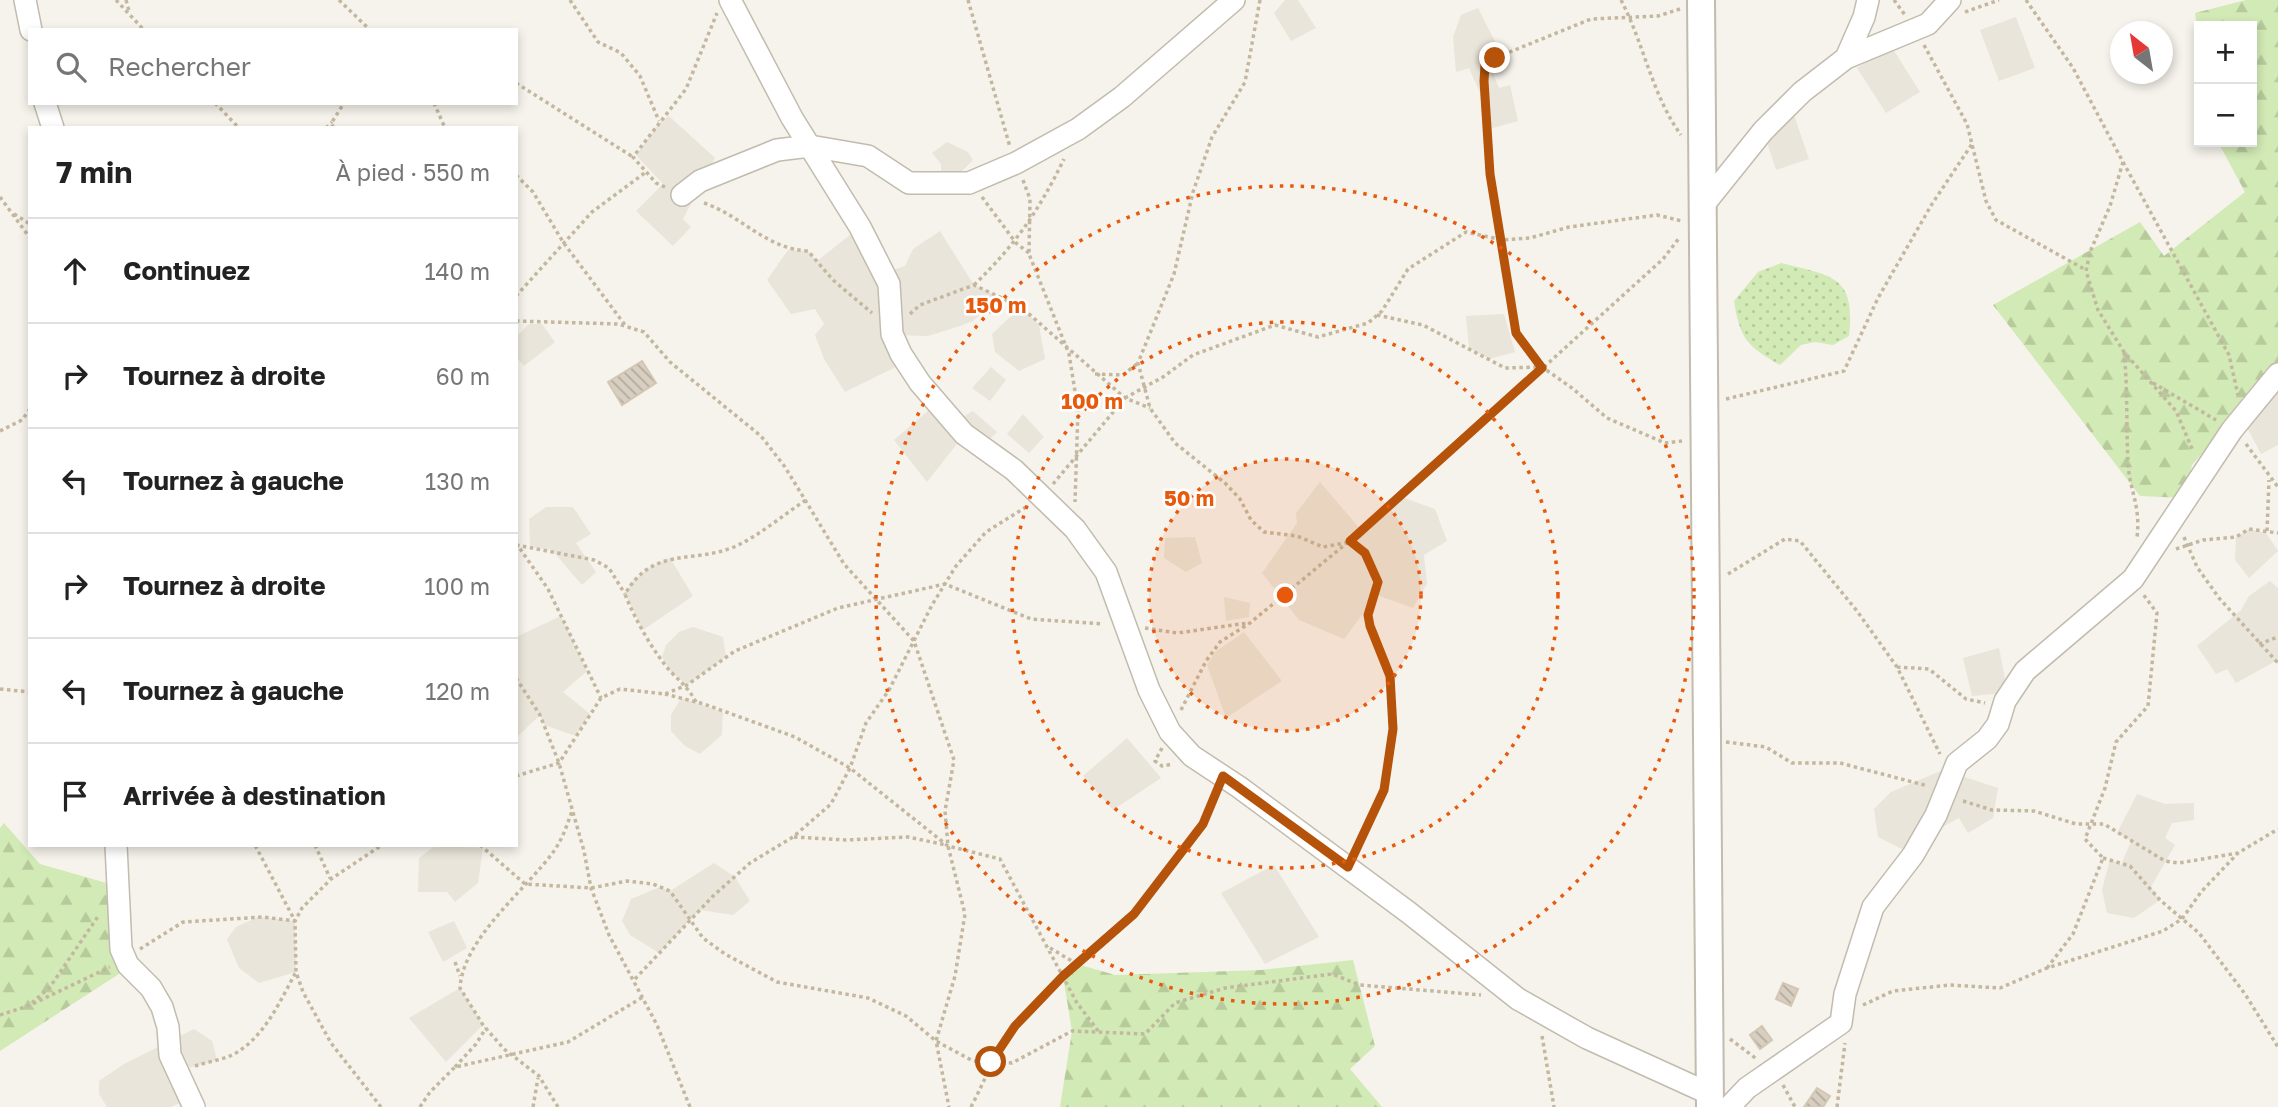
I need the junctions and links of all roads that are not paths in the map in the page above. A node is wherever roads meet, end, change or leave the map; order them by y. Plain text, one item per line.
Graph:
1 (25, 0) edge
2 (730, 0) edge
3 (1234, 0) edge
4 (1868, 0) edge
5 (1950, 0) edge
6 (1701, 1) edge
7 (32, 28) edge
8 (1846, 58) junction
9 (46, 105) edge
10 (52, 126) edge
11 (810, 146) junction
12 (682, 195) dead end
13 (1697, 215) junction
14 (2278, 374) edge
15 (116, 847) edge
16 (1716, 1103) edge
17 (194, 1107) edge

1 - 7 street
2 - 11 street
3 - 11 street
4 - 8 street
5 - 8 street
6 - 13 street
8 - 13 street
9 - 10 street
11 - 12 street
11 - 16 street
13 - 16 street
14 - 16 street
15 - 17 street

